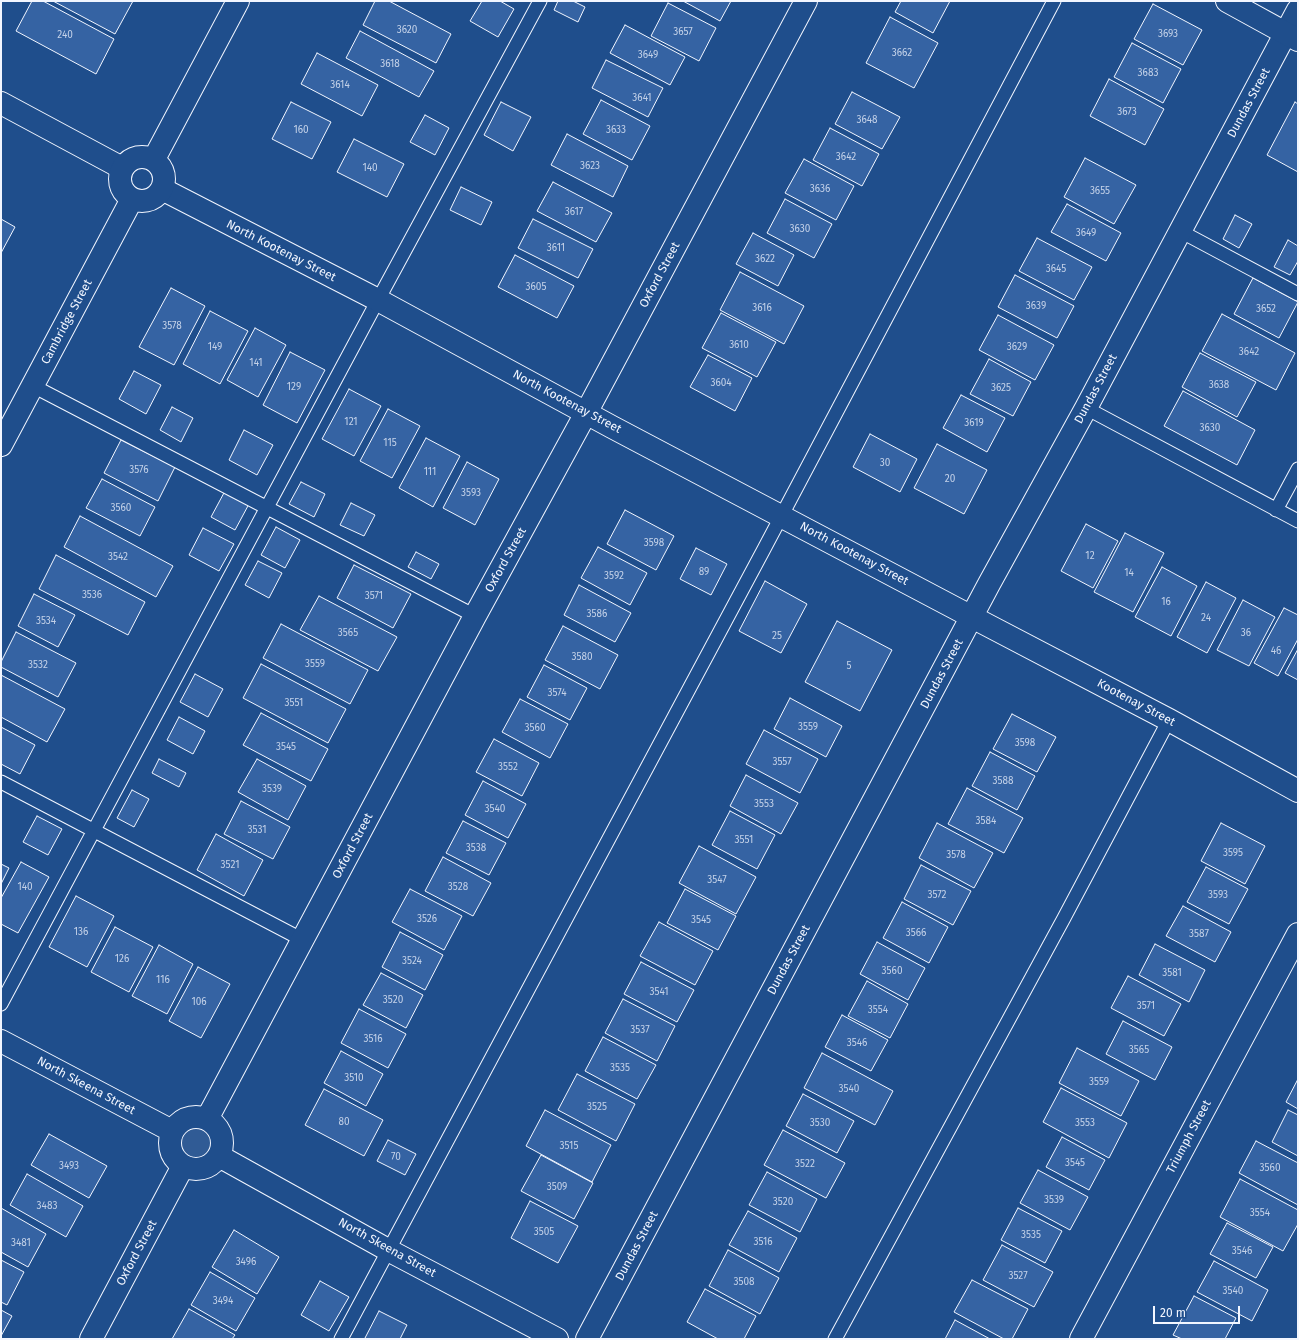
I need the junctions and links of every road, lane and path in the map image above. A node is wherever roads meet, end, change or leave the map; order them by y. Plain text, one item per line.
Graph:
1 (238, 1) edge
2 (540, 1) edge
3 (806, 1) edge
4 (1054, 1) edge
5 (1227, 1) edge
6 (1298, 10) edge
7 (1292, 36) edge
8 (1, 103) edge
9 (154, 159) junction
10 (122, 168) junction
11 (162, 189) junction
12 (132, 199) junction
13 (1180, 231) junction
14 (1298, 294) edge
15 (378, 300) junction
16 (33, 386) junction
17 (1086, 408) junction
18 (586, 413) junction
19 (1, 445) edge
20 (1298, 469) edge
21 (266, 508) junction
22 (1276, 510) junction
23 (782, 516) junction
24 (1298, 521) edge
25 (475, 616) junction
26 (972, 617) junction
27 (1169, 720) junction
28 (1, 782) edge
29 (1298, 791) edge
30 (94, 831) junction
31 (1298, 934) edge
32 (303, 940) junction
33 (1, 1004) edge
34 (1, 1041) edge
35 (207, 1119) junction
36 (172, 1131) junction
37 (219, 1156) junction
38 (183, 1166) junction
39 (388, 1250) junction
40 (90, 1339) edge
41 (341, 1339) edge
42 (557, 1339) edge
43 (587, 1339) edge
44 (835, 1339) edge
45 (1080, 1339) edge

1 - 9 street
2 - 15 lane
3 - 18 street, Oxford Street
4 - 23 lane
5 - 7 street
6 - 7 street, Dundas Street
7 - 13 street, Dundas Street
8 - 10 street
9 - 10 street
9 - 11 street
10 - 12 street
11 - 12 street
11 - 15 street, North Kootenay Street
12 - 16 street, Cambridge Street
13 - 14 lane
13 - 17 street, Dundas Street
15 - 18 street, North Kootenay Street
15 - 21 lane
16 - 19 street, Cambridge Street
16 - 21 lane
17 - 22 lane
17 - 26 street, Dundas Street
18 - 23 street, North Kootenay Street
18 - 25 street, Oxford Street
20 - 22 lane
21 - 25 lane
21 - 30 lane
22 - 24 lane
23 - 26 street, North Kootenay Street
23 - 39 lane
25 - 32 street, Oxford Street
26 - 27 street, Kootenay Street
26 - 43 street, Dundas Street
27 - 29 street, Kootenay Street
27 - 44 lane
28 - 30 lane
30 - 32 lane
30 - 33 lane
31 - 45 street, Triumph Street
32 - 35 street, Oxford Street
34 - 36 street, North Skeena Street
35 - 36 street
35 - 37 street
36 - 38 street
37 - 38 street
37 - 39 street, North Skeena Street
38 - 40 street, Oxford Street
39 - 41 lane
39 - 42 street, North Skeena Street

